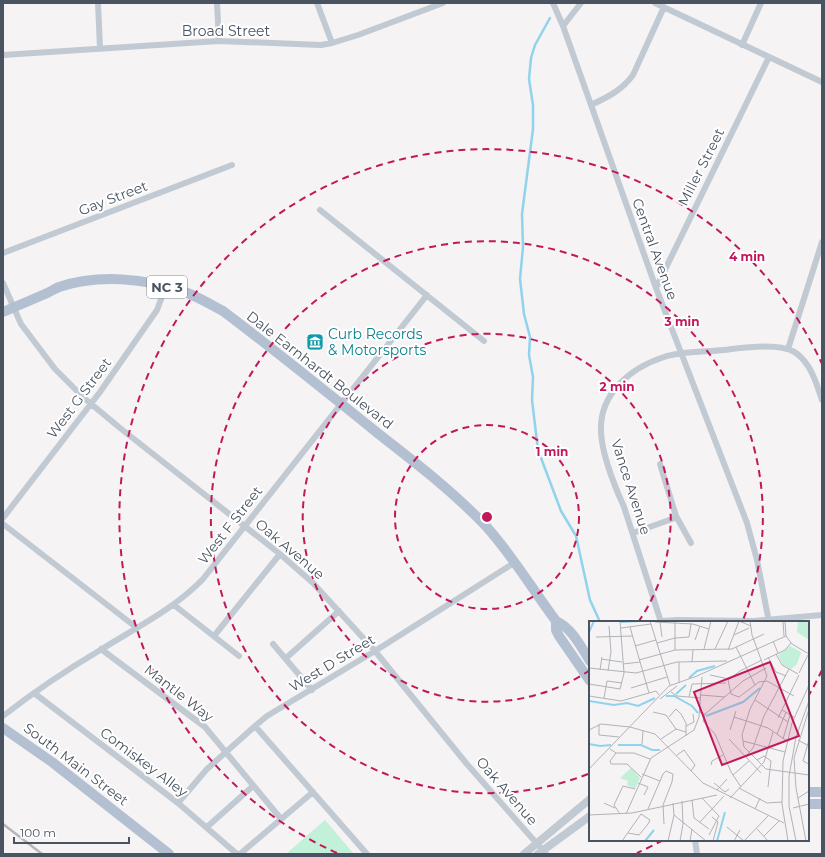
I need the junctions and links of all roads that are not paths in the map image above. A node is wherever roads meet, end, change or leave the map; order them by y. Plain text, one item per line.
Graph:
1 (98, 3) edge
2 (217, 3) edge
3 (318, 3) edge
4 (443, 3) edge
5 (553, 3) edge
6 (581, 3) edge
7 (655, 3) edge
8 (761, 3) edge
9 (664, 7) junction
10 (563, 26) junction
11 (219, 42) junction
12 (332, 43) junction
13 (742, 44) junction
14 (100, 48) junction
15 (3, 55) edge
16 (769, 57) junction
17 (822, 82) edge
18 (591, 105) junction
19 (232, 165) dead end
20 (320, 210) dead end
21 (822, 242) edge
22 (3, 254) edge
23 (3, 283) edge
24 (166, 286) junction
25 (656, 288) junction
26 (427, 295) junction
27 (13, 308) junction
28 (3, 312) edge
29 (484, 341) dead end
30 (788, 349) junction
31 (682, 354) junction
32 (822, 380) edge
33 (817, 386) junction
34 (822, 400) edge
35 (91, 404) junction
36 (342, 404) junction
37 (660, 464) dead end
38 (676, 516) junction
39 (3, 518) edge
40 (3, 524) edge
41 (244, 526) junction
42 (633, 533) junction
43 (691, 543) dead end
44 (280, 554) junction
45 (514, 563) junction
46 (174, 605) junction
47 (339, 611) junction
48 (822, 615) edge
49 (556, 621) junction
50 (661, 621) edge
51 (670, 621) edge
52 (768, 621) edge
53 (137, 628) junction
54 (214, 636) junction
55 (274, 644) dead end
56 (101, 649) junction
57 (375, 651) junction
58 (240, 656) dead end
59 (286, 658) junction
60 (589, 660) edge
61 (589, 680) edge
62 (312, 690) junction
63 (34, 693) junction
64 (3, 716) edge
65 (255, 726) junction
66 (3, 728) edge
67 (225, 752) junction
68 (253, 786) junction
69 (313, 792) junction
70 (809, 792) edge
71 (822, 792) edge
72 (589, 800) edge
73 (178, 803) junction
74 (809, 804) edge
75 (822, 804) edge
76 (589, 817) edge
77 (281, 819) junction
78 (207, 827) junction
79 (695, 841) edge
80 (537, 844) junction
81 (542, 853) edge
82 (169, 854) edge
83 (237, 854) edge
84 (240, 854) edge
85 (367, 854) edge
86 (524, 854) edge
87 (697, 854) edge

1 - 14 street
2 - 11 street
3 - 12 street
4 - 12 street, Broad Street
5 - 10 street
6 - 10 street
7 - 9 street
8 - 13 street
9 - 13 street
9 - 18 street
10 - 18 street, Central Avenue
11 - 12 street, Broad Street
11 - 14 street, Broad Street
13 - 16 street
14 - 15 street, Broad Street
16 - 17 street
16 - 25 street, Miller Street
18 - 25 street, Central Avenue
19 - 22 street, Gay Street
20 - 26 street
21 - 30 street
23 - 27 street, Oak Avenue
24 - 27 main road, Dale Earnhardt Boulevard / NC 3
24 - 35 street, West G Street
24 - 36 main road, Dale Earnhardt Boulevard / NC 3
25 - 31 street, Central Avenue
26 - 29 street
26 - 36 street, West F Street
27 - 28 main road, Dale Earnhardt Boulevard / NC 3
27 - 35 street, Oak Avenue
30 - 31 street, Vance Avenue
30 - 33 street
31 - 42 street, Vance Avenue
31 - 52 street, Central Avenue
32 - 33 street
33 - 34 street
35 - 39 street, West G Street
35 - 41 street, Oak Avenue
36 - 41 street, West F Street
36 - 45 main road, Dale Earnhardt Boulevard / NC 3
37 - 38 street
38 - 42 street
38 - 43 street
40 - 53 street
41 - 44 street, Oak Avenue
41 - 46 street, West F Street
42 - 50 street, Vance Avenue
44 - 47 street, Oak Avenue
44 - 54 street
45 - 49 main road, Dale Earnhardt Boulevard / NC 3
45 - 57 street, West D Street
46 - 53 street, West F Street
46 - 54 street
47 - 57 street, Oak Avenue
47 - 59 street
48 - 52 street
49 - 60 main road, Dale Earnhardt Boulevard / NC 3
49 - 61 main road, Dale Earnhardt Boulevard / NC 3
51 - 52 street
53 - 56 street, West F Street
54 - 58 street
55 - 59 street
56 - 63 street, West F Street
56 - 67 street, Mantle Way
57 - 62 street, West D Street
57 - 80 street, Oak Avenue
59 - 62 street
62 - 65 street, West D Street
63 - 64 street, West F Street
63 - 73 street, Comiskey Alley
65 - 67 street, West D Street
65 - 69 street
66 - 82 main road, South Main Street
67 - 68 street, Mantle Way
67 - 73 street, West D Street
68 - 77 street, Mantle Way
68 - 78 street
69 - 77 street
69 - 85 street
70 - 71 main road
72 - 80 street
73 - 78 street, Comiskey Alley
74 - 75 main road
76 - 81 street
77 - 84 street
78 - 83 street, Comiskey Alley
79 - 87 street
80 - 81 street, Oak Avenue
80 - 86 street

